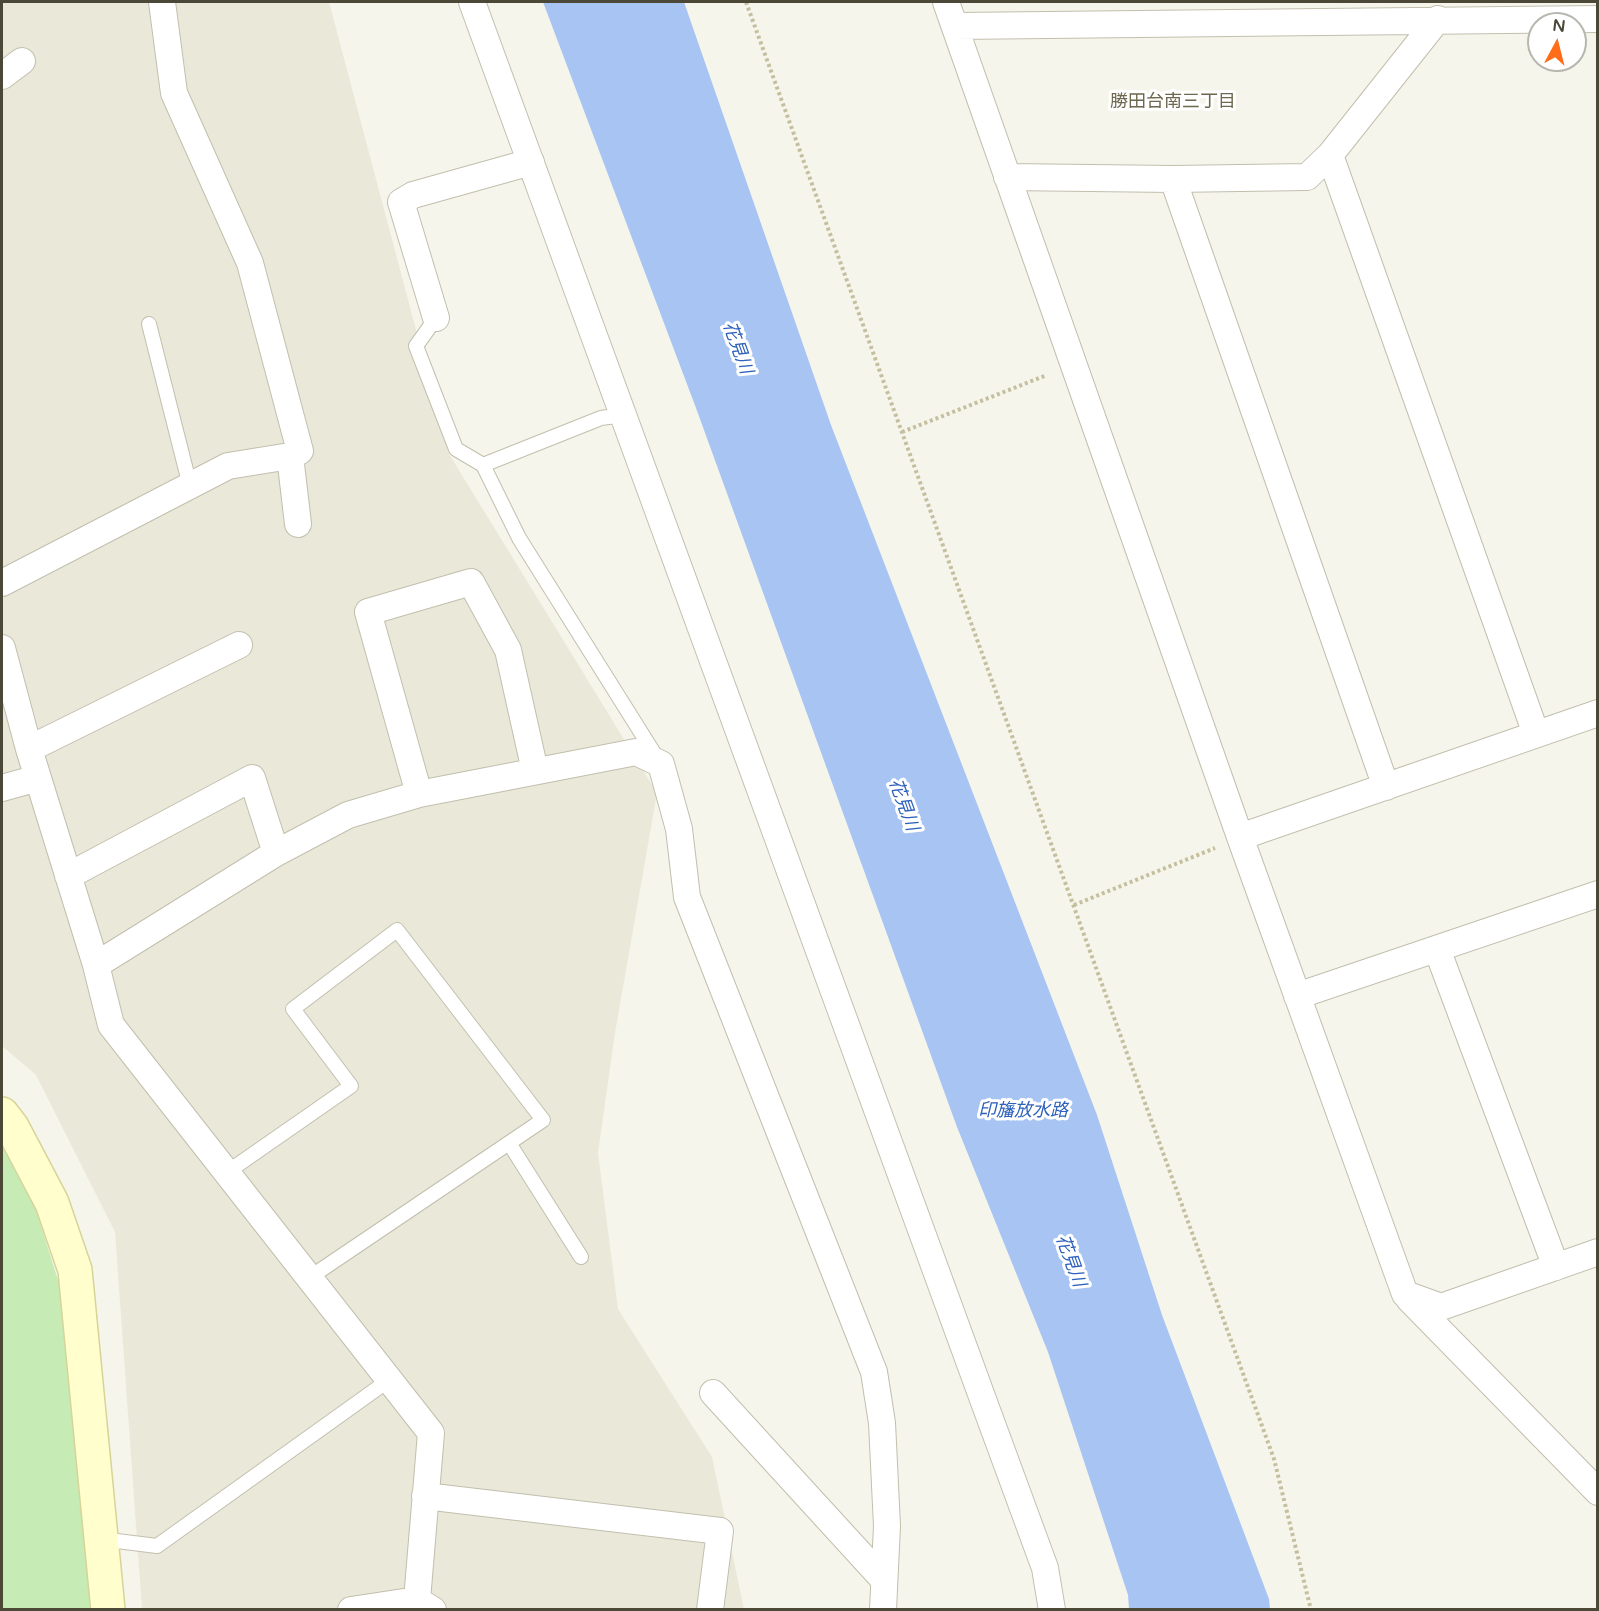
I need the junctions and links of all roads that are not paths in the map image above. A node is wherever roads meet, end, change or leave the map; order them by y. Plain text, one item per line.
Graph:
1 (162, 2) edge
2 (472, 2) edge
3 (946, 2) edge
4 (1248, 12) edge
5 (1593, 13) edge
6 (1438, 19) junction
7 (955, 26) junction
8 (22, 61) dead end
9 (2, 76) edge
10 (1330, 155) junction
11 (531, 162) junction
12 (1006, 177) junction
13 (1173, 179) junction
14 (436, 318) joint
15 (149, 324) dead end
16 (623, 415) junction
17 (290, 456) junction
18 (483, 465) junction
19 (190, 486) junction
20 (298, 524) dead end
21 (2, 583) edge
22 (239, 645) dead end
23 (2, 648) edge
24 (1598, 713) edge
25 (1536, 734) junction
26 (29, 749) junction
27 (661, 764) junction
28 (535, 771) junction
29 (38, 778) junction
30 (1386, 787) junction
31 (2, 788) edge
32 (419, 794) junction
33 (1240, 837) junction
34 (276, 853) junction
35 (68, 876) junction
36 (1598, 894) edge
37 (1437, 949) junction
38 (96, 965) junction
39 (1298, 996) junction
40 (2, 1114) edge
41 (509, 1143) junction
42 (226, 1173) junction
43 (1598, 1252) edge
44 (581, 1257) dead end
45 (1556, 1267) junction
46 (309, 1278) junction
47 (1405, 1294) junction
48 (389, 1380) junction
49 (713, 1393) dead end
50 (1598, 1492) edge
51 (425, 1496) junction
52 (101, 1539) junction
53 (884, 1580) junction
54 (425, 1605) edge
55 (108, 1610) edge
56 (351, 1610) edge
57 (710, 1610) edge
58 (883, 1610) edge
59 (1052, 1610) edge

1 - 17 street
2 - 11 street
3 - 7 street
4 - 6 street
4 - 7 street
5 - 6 street
6 - 10 street
7 - 12 street
8 - 9 street
10 - 13 street
10 - 25 street
11 - 14 street
11 - 16 street
12 - 13 street
12 - 33 street
13 - 30 street
14 - 18 lane
15 - 19 lane
16 - 18 lane
16 - 59 street
17 - 19 street
17 - 20 street
18 - 27 lane
19 - 21 street
22 - 26 street
23 - 26 street
24 - 25 street
25 - 30 street
26 - 29 street
27 - 28 street
27 - 53 street
28 - 32 street
28 - 32 street
29 - 31 street
29 - 35 street
30 - 33 street
32 - 34 street
33 - 39 street
34 - 35 street
34 - 38 street
35 - 38 street
36 - 37 street
37 - 39 street
37 - 45 street
38 - 42 street
39 - 47 street
40 - 52 street
41 - 42 lane
41 - 44 lane
41 - 46 lane
42 - 46 street
43 - 45 street
45 - 47 street
46 - 48 street
47 - 50 street
48 - 51 street
48 - 52 lane
49 - 53 street
51 - 54 street
51 - 57 street
52 - 55 street
53 - 58 street
54 - 56 street

